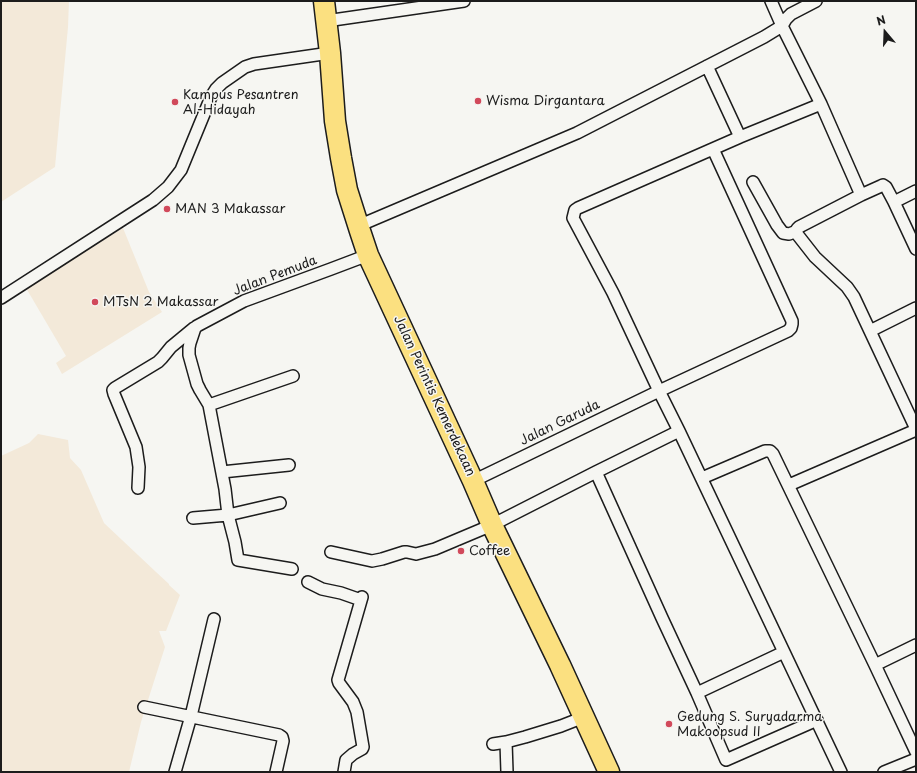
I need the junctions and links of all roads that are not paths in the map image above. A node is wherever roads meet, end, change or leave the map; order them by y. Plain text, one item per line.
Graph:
1 (324, 1) edge
2 (464, 1) edge
3 (771, 1) edge
4 (816, 1) edge
5 (326, 21) junction
6 (782, 26) junction
7 (330, 53) junction
8 (708, 69) junction
9 (821, 104) junction
10 (740, 137) junction
11 (712, 149) junction
12 (753, 182) dead end
13 (916, 191) edge
14 (861, 195) junction
15 (894, 202) junction
16 (359, 228) junction
17 (797, 232) junction
18 (916, 248) edge
19 (368, 255) junction
20 (1, 298) edge
21 (916, 308) edge
22 (195, 328) junction
23 (870, 331) junction
24 (294, 376) dead end
25 (659, 391) junction
26 (209, 405) junction
27 (916, 429) edge
28 (679, 431) junction
29 (289, 465) dead end
30 (222, 472) junction
31 (596, 472) junction
32 (702, 478) junction
33 (473, 481) junction
34 (789, 485) junction
35 (138, 488) dead end
36 (280, 503) dead end
37 (228, 514) junction
38 (193, 518) dead end
39 (492, 525) junction
40 (331, 552) dead end
41 (292, 569) dead end
42 (308, 582) dead end
43 (214, 619) dead end
44 (916, 645) edge
45 (784, 652) junction
46 (875, 665) junction
47 (697, 693) junction
48 (144, 707) dead end
49 (191, 716) junction
50 (584, 717) junction
51 (817, 720) junction
52 (506, 742) junction
53 (493, 744) dead end
54 (916, 752) edge
55 (916, 759) edge
56 (175, 772) edge
57 (276, 772) edge
58 (344, 772) edge
59 (507, 772) edge
60 (609, 772) edge
61 (841, 772) edge
62 (884, 772) edge

1 - 5 highway, Jalan Perintis Kemerdekaan
2 - 5 street
3 - 6 street
4 - 6 street
5 - 7 highway, Jalan Perintis Kemerdekaan
6 - 8 street
6 - 9 street
7 - 16 highway, Jalan Perintis Kemerdekaan
7 - 20 street
8 - 10 street
8 - 16 street
9 - 10 street
9 - 14 street
10 - 11 street
11 - 25 street, Jalan Garuda
11 - 25 street
12 - 17 street
13 - 15 street
14 - 15 street
14 - 17 street
15 - 18 street
16 - 19 highway, Jalan Perintis Kemerdekaan
17 - 23 street
19 - 22 street, Jalan Pemuda
19 - 33 highway, Jalan Perintis Kemerdekaan
21 - 23 street
22 - 26 street
22 - 35 street, Jalan Pemuda
23 - 27 street
24 - 26 street
25 - 28 street
25 - 33 street, Jalan Garuda
26 - 30 street
27 - 34 street
28 - 31 street
28 - 32 street
29 - 30 street
30 - 37 street
31 - 39 street
31 - 47 street
32 - 34 street
32 - 45 street
33 - 39 highway, Jalan Perintis Kemerdekaan
34 - 46 street
36 - 37 street
37 - 38 street
37 - 41 street
39 - 40 street
39 - 50 highway, Jalan Perintis Kemerdekaan
42 - 58 street
43 - 49 street
44 - 46 street
45 - 47 street
45 - 51 street
46 - 54 street
47 - 51 street
48 - 49 street
49 - 56 street
49 - 57 street
50 - 52 street
50 - 60 highway, Jalan Perintis Kemerdekaan
51 - 61 street
52 - 53 street
52 - 59 street
55 - 62 street

